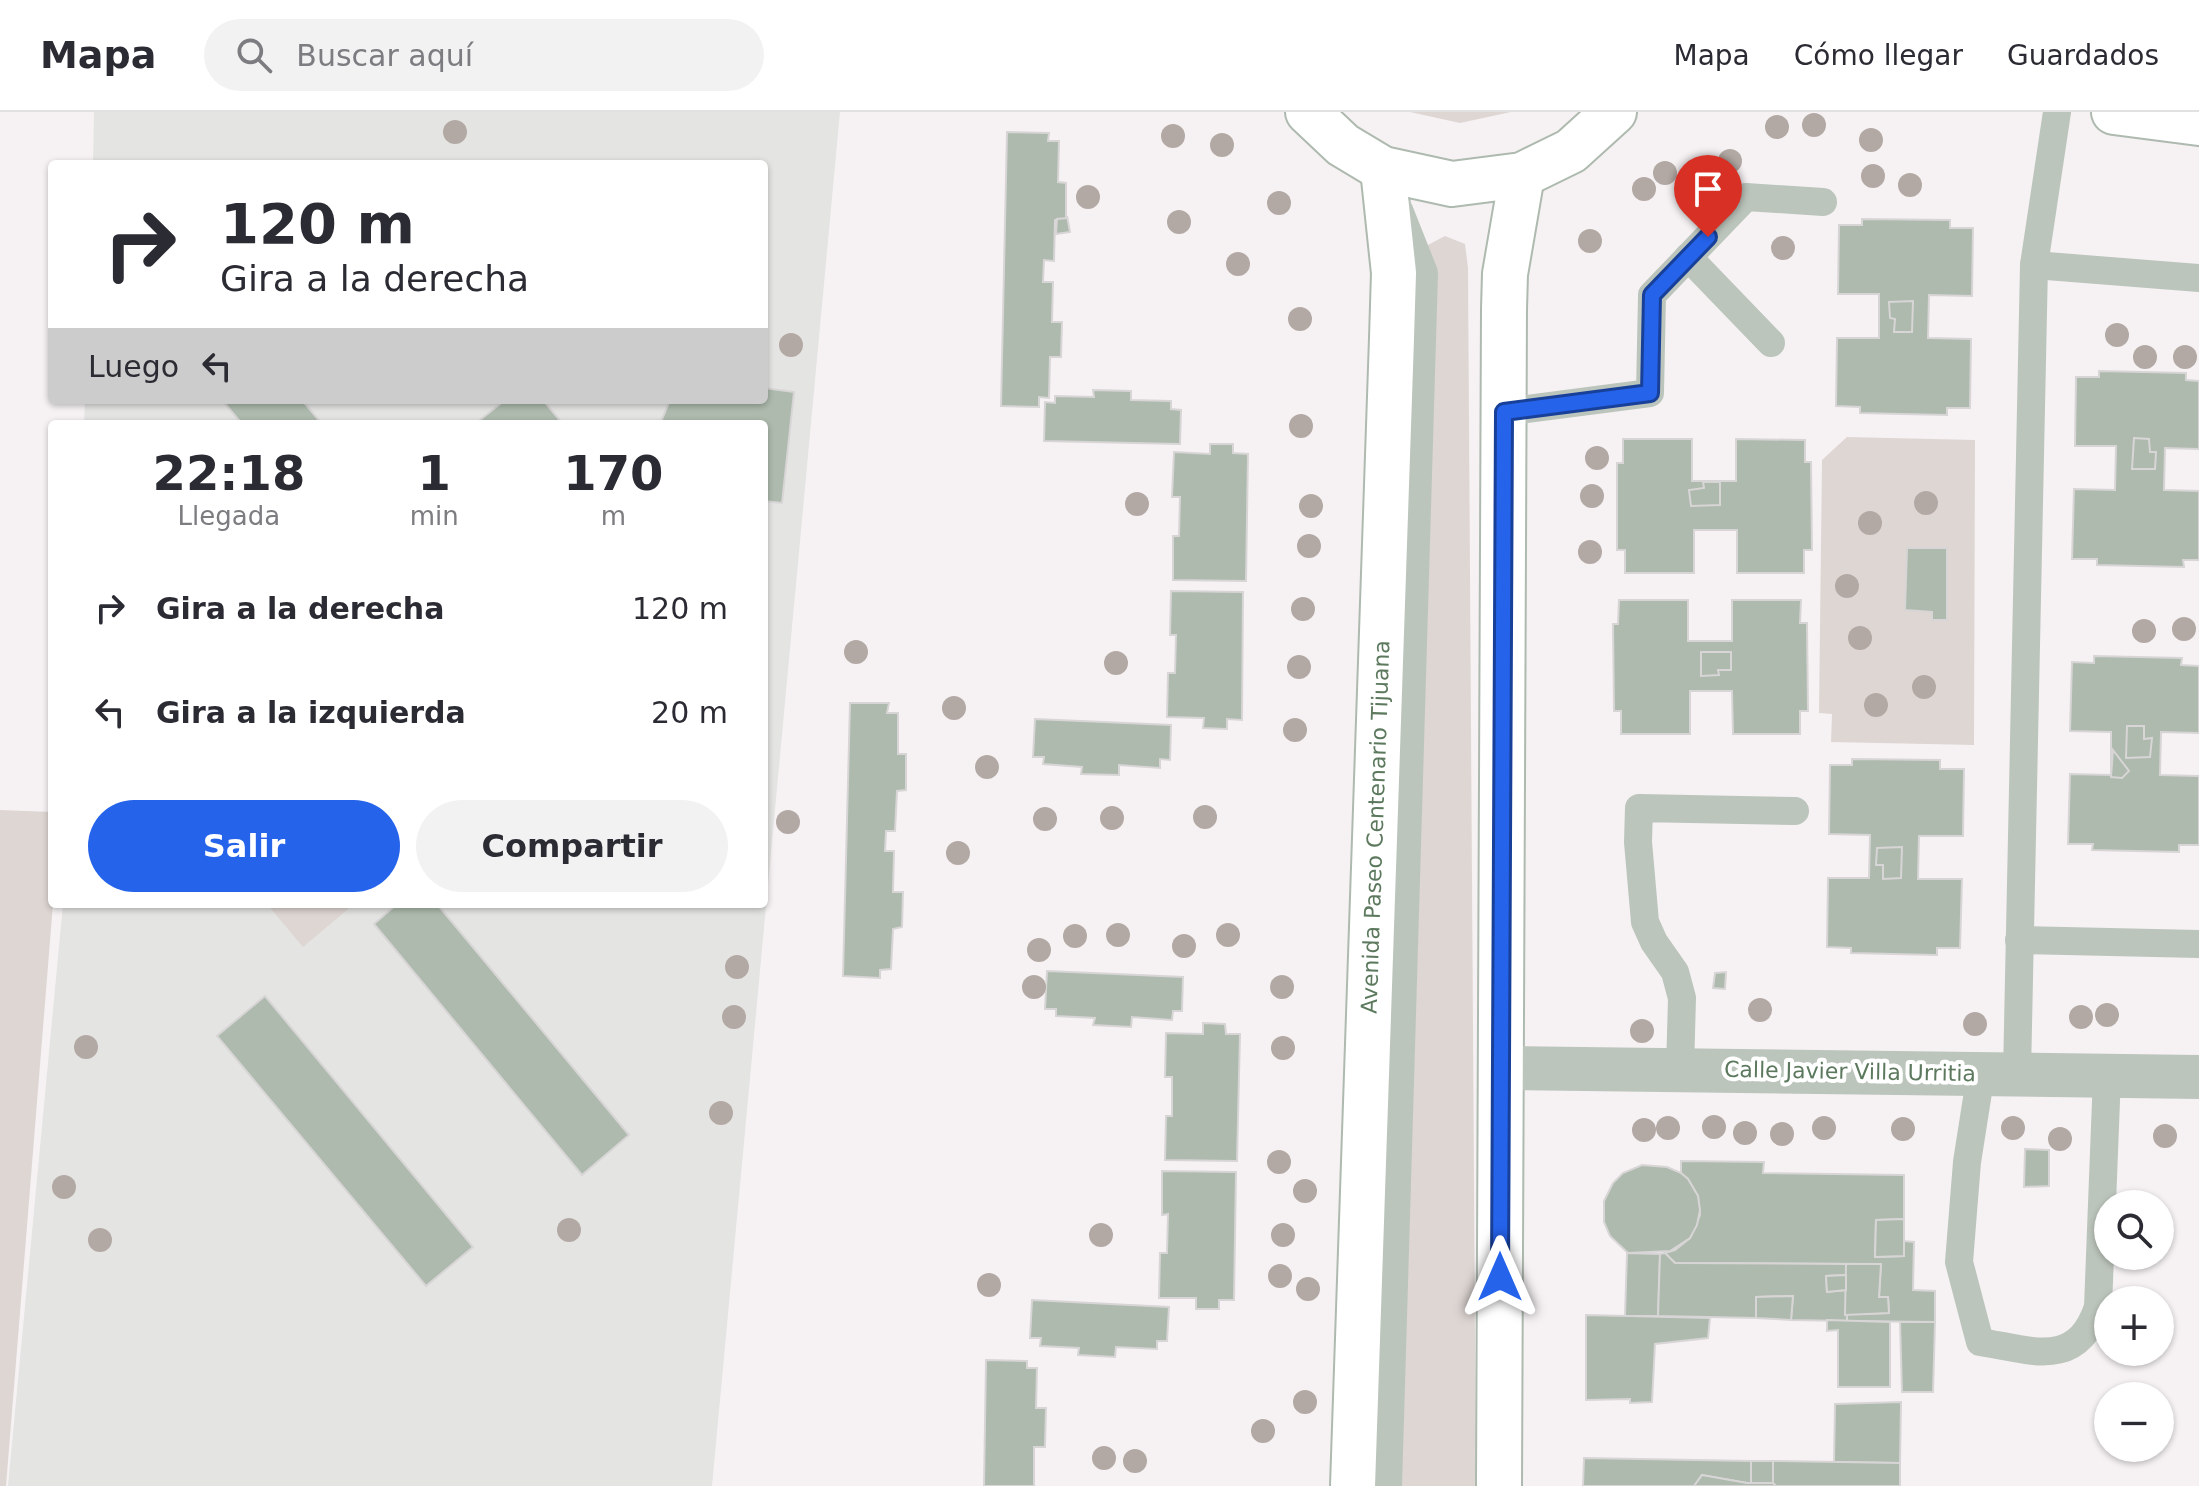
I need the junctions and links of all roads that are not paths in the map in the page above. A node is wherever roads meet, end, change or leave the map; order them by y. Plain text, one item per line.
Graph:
1 (1308, 112) edge
2 (1614, 112) edge
3 (2057, 112) edge
4 (2114, 112) edge
5 (2199, 123) edge
6 (1383, 169) junction
7 (1522, 175) junction
8 (1823, 202) dead end
9 (1688, 257) junction
10 (2034, 265) junction
11 (2199, 278) edge
12 (1771, 343) dead end
13 (1504, 412) junction
14 (1795, 811) dead end
15 (2019, 940) junction
16 (2199, 944) edge
17 (1501, 1068) junction
18 (1680, 1069) junction
19 (1999, 1074) junction
20 (2107, 1075) junction
21 (2199, 1077) edge
22 (1353, 1486) edge
23 (1388, 1486) edge
24 (1481, 1486) edge
25 (1499, 1486) edge

1 - 6 main road
2 - 7 main road
3 - 10 lane
4 - 5 main road
6 - 7 main road
6 - 22 main road, Avenida Paseo Centenario Tijuana
6 - 23 lane
7 - 13 main road
7 - 24 lane
8 - 9 lane
9 - 12 lane
9 - 13 lane
10 - 11 lane
10 - 15 lane
13 - 17 main road
14 - 18 lane
15 - 16 lane
15 - 19 lane
17 - 18 street, Calle Javier Villa Urritia
17 - 25 main road
18 - 19 street, Calle Javier Villa Urritia
19 - 20 street, Calle Javier Villa Urritia
19 - 20 lane
20 - 21 street, Calle Javier Villa Urritia

